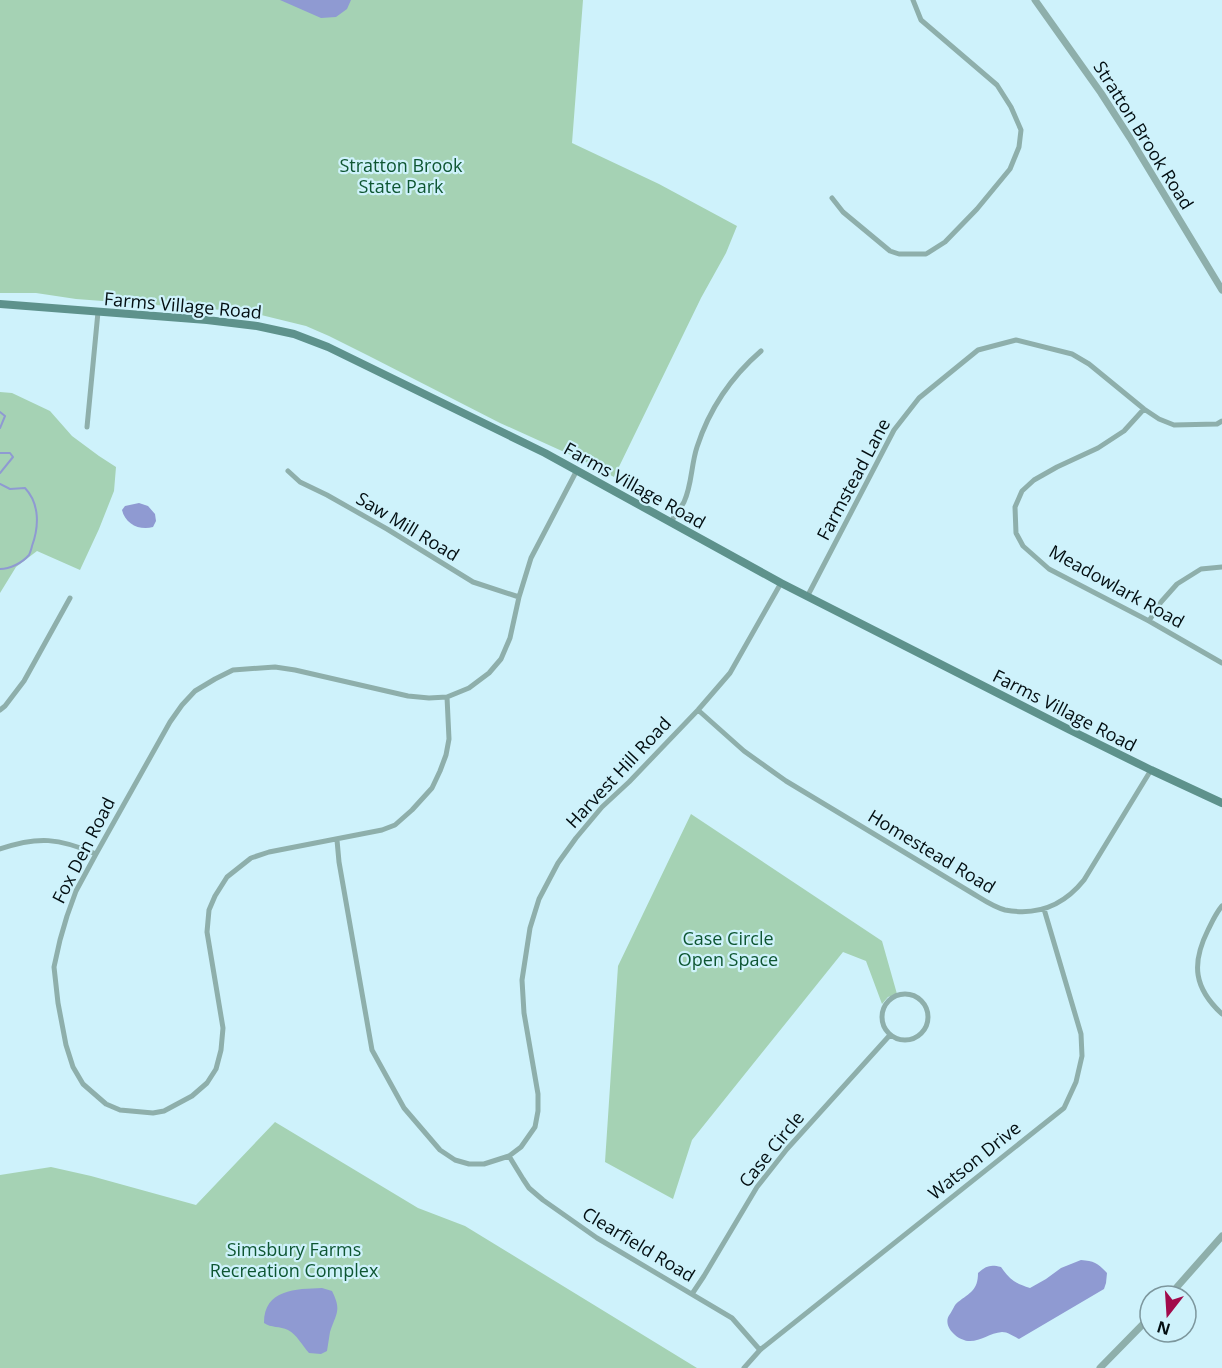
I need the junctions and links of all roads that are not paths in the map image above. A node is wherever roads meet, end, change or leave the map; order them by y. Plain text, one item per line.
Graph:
1 (913, 0) edge
2 (1035, 0) edge
3 (832, 198) dead end
4 (1222, 290) edge
5 (0, 304) edge
6 (98, 312) junction
7 (761, 351) dead end
8 (1144, 409) junction
9 (1222, 422) edge
10 (87, 427) dead end
11 (577, 470) junction
12 (288, 471) dead end
13 (671, 522) junction
14 (1222, 567) edge
15 (781, 583) junction
16 (519, 597) junction
17 (807, 597) junction
18 (70, 598) dead end
19 (1149, 621) junction
20 (1222, 663) edge
21 (447, 697) junction
22 (0, 710) edge
23 (698, 710) junction
24 (1151, 770) junction
25 (1222, 803) edge
26 (337, 840) junction
27 (0, 849) edge
28 (96, 854) junction
29 (1222, 906) edge
30 (1044, 909) junction
31 (1216, 914) junction
32 (1222, 918) edge
33 (1222, 1014) edge
34 (890, 1035) junction
35 (509, 1156) junction
36 (1222, 1236) edge
37 (1180, 1284) edge
38 (692, 1294) junction
39 (1138, 1329) edge
40 (760, 1350) junction
41 (744, 1368) edge
42 (1100, 1368) edge

1 - 3 street
2 - 4 street, Stratton Brook Road
5 - 6 main road, Farms Village Road
6 - 10 street
6 - 11 main road, Farms Village Road
7 - 13 street
8 - 9 street, Farmstead Lane
8 - 17 street, Farmstead Lane
8 - 19 street, Meadowlark Road
11 - 13 main road, Farms Village Road
11 - 16 street, Fox Den Road
12 - 16 street, Saw Mill Road
13 - 15 main road, Farms Village Road
14 - 19 street
15 - 17 main road, Farms Village Road
15 - 23 street, Harvest Hill Road
16 - 21 street, Fox Den Road
17 - 24 main road, Farms Village Road
18 - 22 street
19 - 20 street, Meadowlark Road
21 - 26 street, Fox Den Road
21 - 28 street, Fox Den Road
23 - 30 street, Homestead Road
23 - 35 street, Harvest Hill Road
24 - 25 main road, Farms Village Road
24 - 30 street, Homestead Road
26 - 28 street, Fox Den Road
26 - 35 street, Harvest Hill Road
27 - 28 street
29 - 31 street
30 - 40 street, Watson Drive
31 - 32 street
31 - 33 street
34 - 34 street
34 - 38 street, Case Circle
35 - 38 street, Clearfield Road
36 - 37 street
38 - 40 street, Clearfield Road
39 - 42 street
40 - 41 street, Watson Drive

